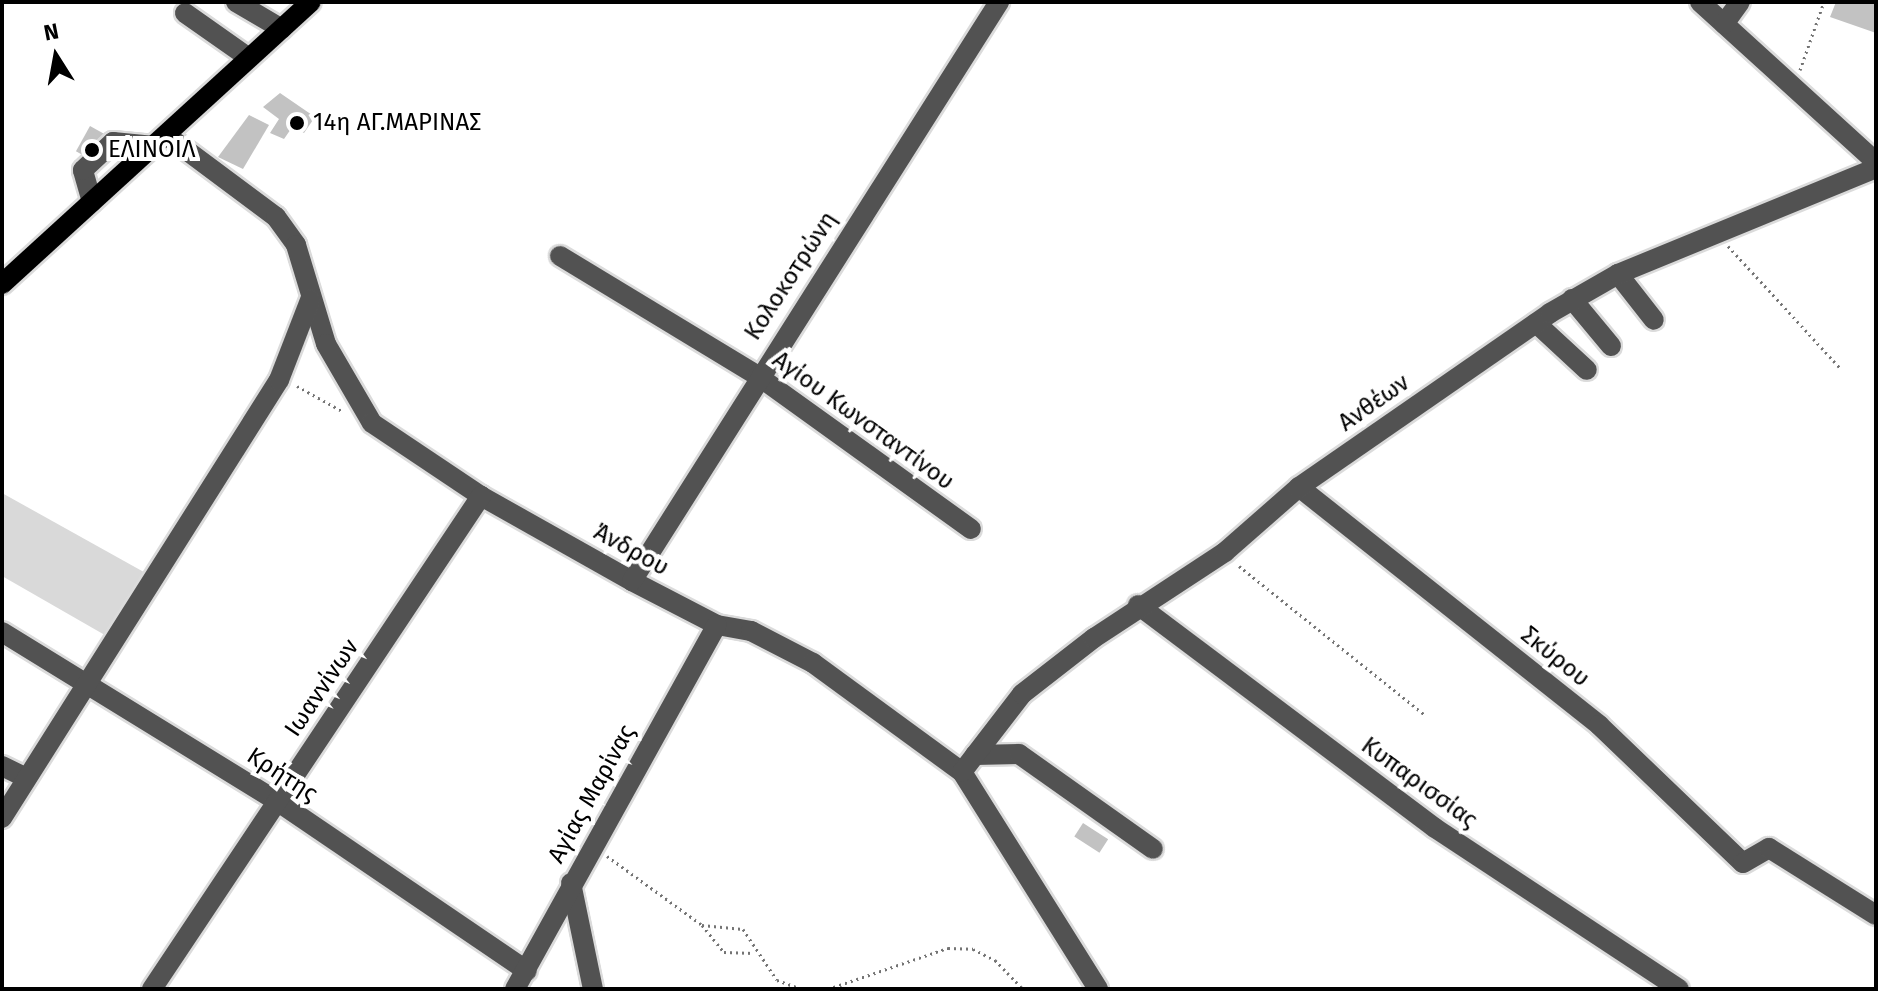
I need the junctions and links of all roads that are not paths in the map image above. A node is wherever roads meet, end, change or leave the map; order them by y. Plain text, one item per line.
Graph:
1 (236, 2) edge
2 (311, 2) edge
3 (999, 2) edge
4 (1700, 2) edge
5 (1740, 2) edge
6 (185, 13) dead end
7 (1724, 24) junction
8 (282, 29) junction
9 (249, 58) junction
10 (160, 140) junction
11 (1876, 165) edge
12 (92, 202) junction
13 (560, 256) dead end
14 (1618, 274) junction
15 (2, 284) edge
16 (1572, 299) junction
17 (310, 300) junction
18 (1654, 320) dead end
19 (1536, 323) junction
20 (1611, 346) dead end
21 (1587, 370) dead end
22 (758, 376) junction
23 (1299, 487) junction
24 (481, 496) junction
25 (971, 529) dead end
26 (632, 581) junction
27 (1138, 605) junction
28 (717, 625) junction
29 (2, 632) edge
30 (85, 681) junction
31 (975, 755) junction
32 (2, 766) edge
33 (962, 772) junction
34 (25, 777) junction
35 (277, 801) junction
36 (4, 809) edge
37 (1153, 849) dead end
38 (571, 883) junction
39 (1876, 915) edge
40 (527, 971) junction
41 (152, 989) edge
42 (515, 989) edge
43 (593, 989) edge
44 (1098, 989) edge
45 (1679, 989) edge

1 - 8 street
2 - 8 main road
3 - 22 street, Κολοκοτρώνη
4 - 7 street
5 - 7 street
6 - 9 street
7 - 11 street
8 - 9 main road
9 - 10 main road
10 - 12 main road
10 - 12 street
10 - 17 street, Άνδρου
11 - 14 street, Ανθέων
12 - 15 main road
13 - 22 street, Αγίου Κωνσταντίνου
14 - 16 street, Ανθέων
14 - 18 street
16 - 19 street, Ανθέων
16 - 20 street
17 - 24 street, Άνδρου
17 - 30 street
19 - 21 street
19 - 23 street, Ανθέων
22 - 25 street, Αγίου Κωνσταντίνου
22 - 26 street, Κολοκοτρώνη
23 - 27 street, Ανθέων
23 - 39 street, Σκύρου
24 - 26 street, Άνδρου
24 - 35 street, Ιωαννίνων
26 - 28 street, Άνδρου
27 - 31 street, Ανθέων
27 - 45 street, Κυπαρισσίας
28 - 33 street, Άνδρου
28 - 38 street, Αγίας Μαρίνας
29 - 30 street, Κρήτης
30 - 34 street
30 - 35 street, Κρήτης
31 - 33 street, Ανθέων
31 - 37 street
32 - 34 street
33 - 44 street, Άνδρου
34 - 36 street
35 - 40 street, Κρήτης
35 - 41 street, Ιωαννίνων
38 - 40 street, Αγίας Μαρίνας
38 - 43 street
40 - 42 street, Αγίας Μαρίνας

